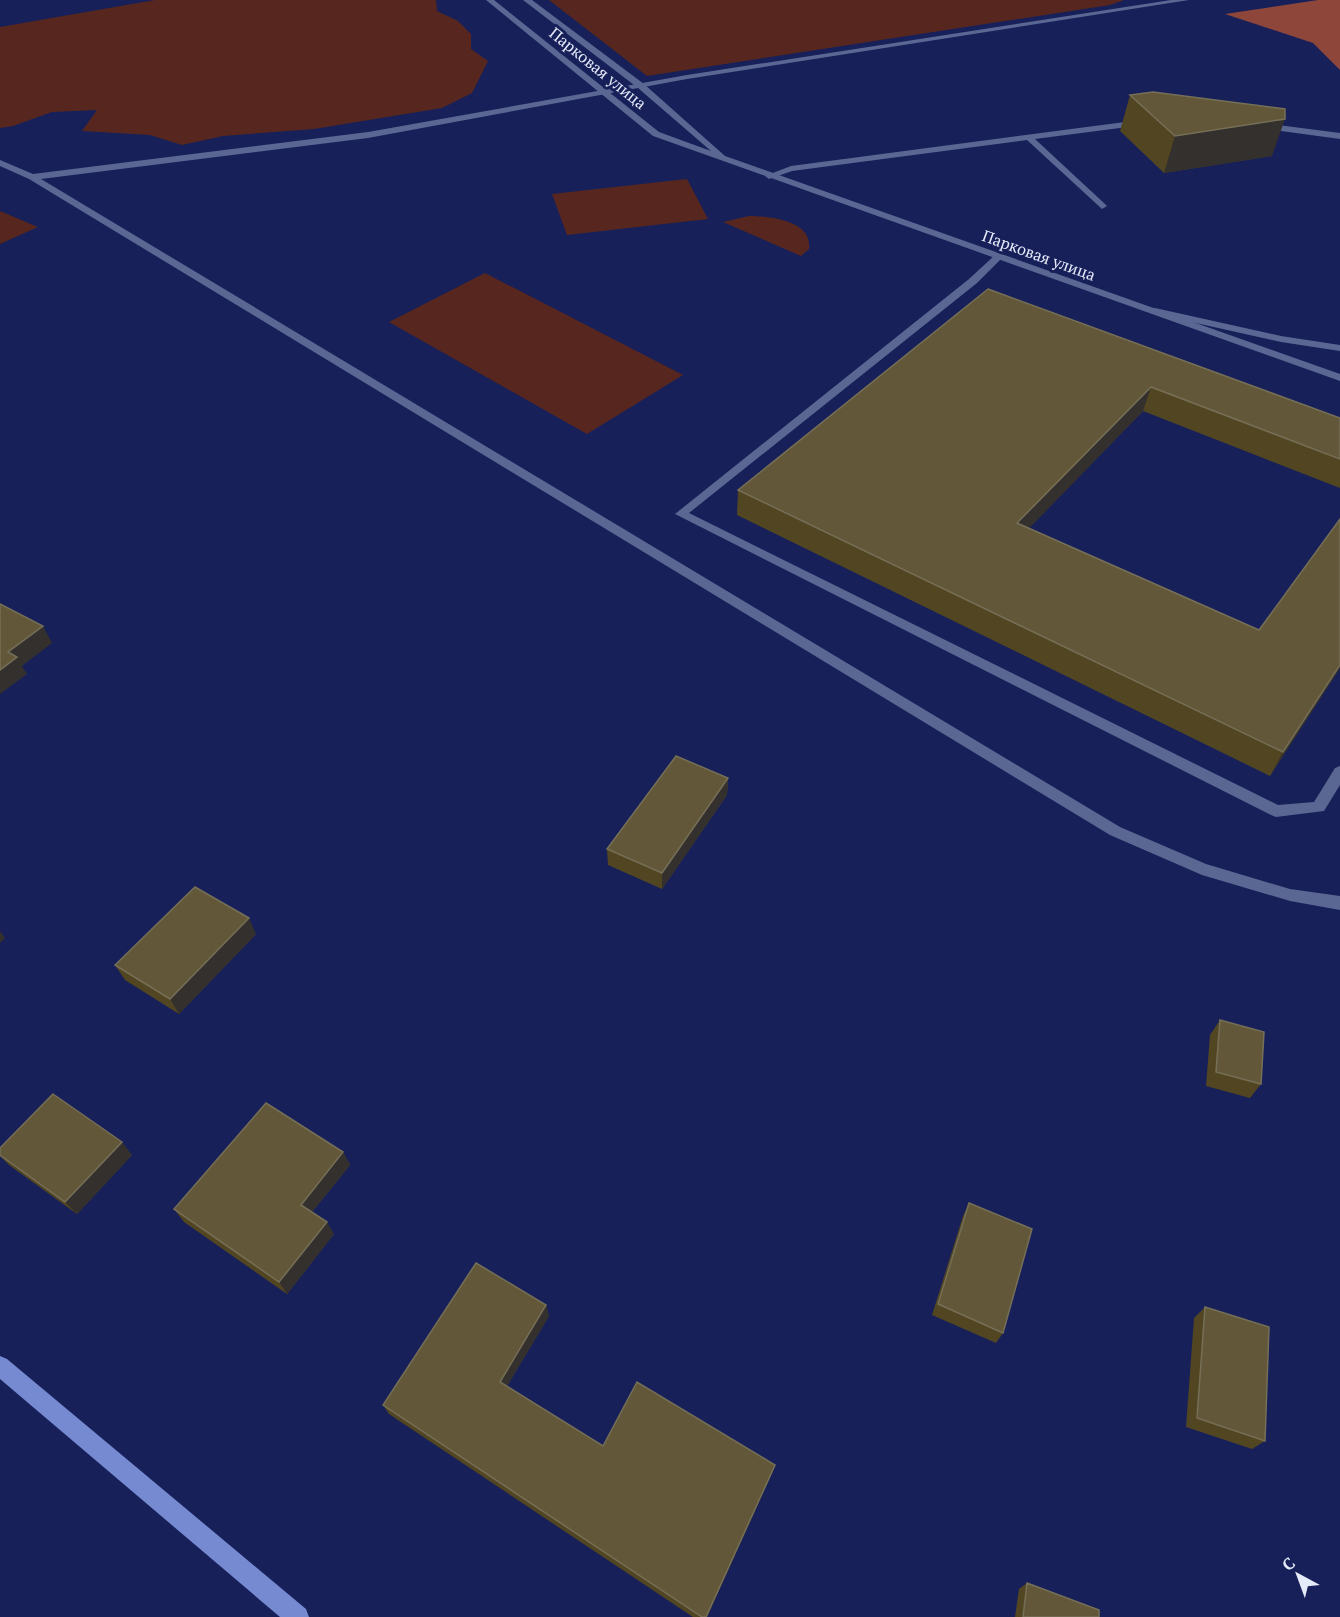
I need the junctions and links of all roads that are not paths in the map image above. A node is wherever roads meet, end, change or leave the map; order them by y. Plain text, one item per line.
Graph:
1 (489, 0) edge
2 (528, 0) edge
3 (1185, 0) edge
4 (641, 86) junction
5 (606, 93) junction
6 (1153, 122) edge
7 (1252, 125) edge
8 (1340, 136) edge
9 (1029, 138) junction
10 (727, 161) junction
11 (0, 163) edge
12 (769, 176) junction
13 (32, 177) junction
14 (1102, 206) dead end
15 (998, 257) junction
16 (1143, 308) junction
17 (1340, 348) edge
18 (1340, 378) edge
19 (1340, 772) edge
20 (1340, 903) edge
21 (0, 1366) edge
22 (298, 1617) edge

1 - 5 street, Парковая улица
2 - 4 street, Парковая улица
3 - 4 street
4 - 5 street
4 - 10 street, Парковая улица
5 - 10 street, Парковая улица
5 - 13 street
6 - 9 street
7 - 8 street
9 - 12 street
9 - 14 street
10 - 12 street, Парковая улица
11 - 13 street
12 - 15 street, Парковая улица
13 - 20 street
15 - 16 street, Парковая улица
15 - 19 street
16 - 17 street
16 - 18 street, Парковая улица
21 - 22 street

